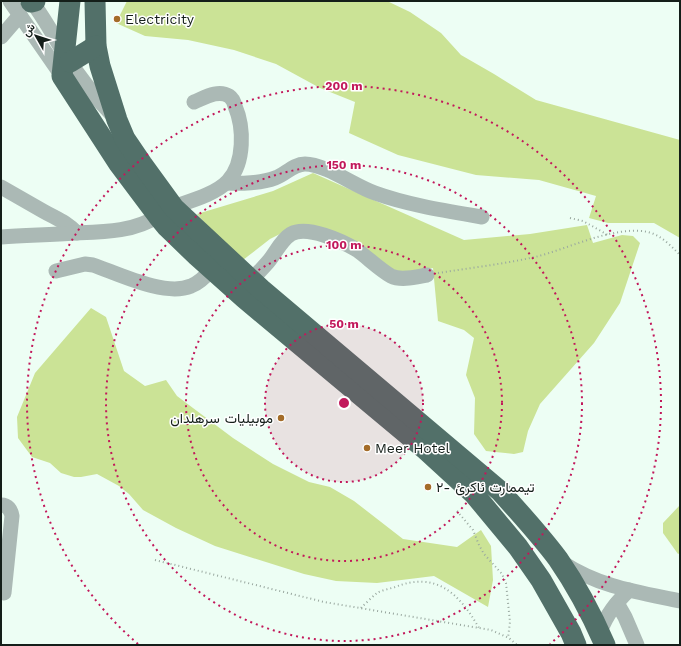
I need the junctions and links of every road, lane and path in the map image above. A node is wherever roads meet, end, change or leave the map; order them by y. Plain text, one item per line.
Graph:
1 (10, 1) edge
2 (70, 1) edge
3 (95, 1) edge
4 (29, 5) edge
5 (1, 37) edge
6 (96, 46) junction
7 (65, 64) junction
8 (194, 102) dead end
9 (116, 120) junction
10 (227, 183) junction
11 (1, 187) edge
12 (165, 211) junction
13 (482, 217) dead end
14 (570, 218) dead end
15 (77, 233) junction
16 (608, 235) junction
17 (1, 237) edge
18 (680, 255) edge
19 (212, 269) junction
20 (56, 271) dead end
21 (427, 275) joint
22 (251, 280) junction
23 (1, 505) edge
24 (457, 511) dead end
25 (557, 559) junction
26 (155, 560) dead end
27 (630, 590) junction
28 (4, 593) dead end
29 (680, 600) edge
30 (617, 602) junction
31 (361, 608) junction
32 (478, 628) junction
33 (508, 638) junction
34 (602, 639) edge
35 (517, 645) edge
36 (576, 645) edge
37 (637, 645) edge

1 - 4 street
2 - 7 highway
3 - 6 highway
4 - 5 street
4 - 7 street
4 - 7 street
6 - 7 highway
6 - 9 highway
7 - 9 street
7 - 12 highway
8 - 10 street
9 - 12 highway
10 - 12 street
10 - 13 street
11 - 15 street
12 - 15 street
12 - 19 highway
12 - 22 highway
14 - 16 path
15 - 17 street
16 - 18 path
16 - 21 path
19 - 20 street
19 - 36 highway
21 - 22 street
22 - 25 highway
23 - 28 street
24 - 33 path
25 - 27 street
25 - 34 highway
26 - 31 path
27 - 29 street
27 - 30 street
30 - 34 street
30 - 37 street
31 - 32 path
31 - 32 path
32 - 33 path
33 - 35 path

